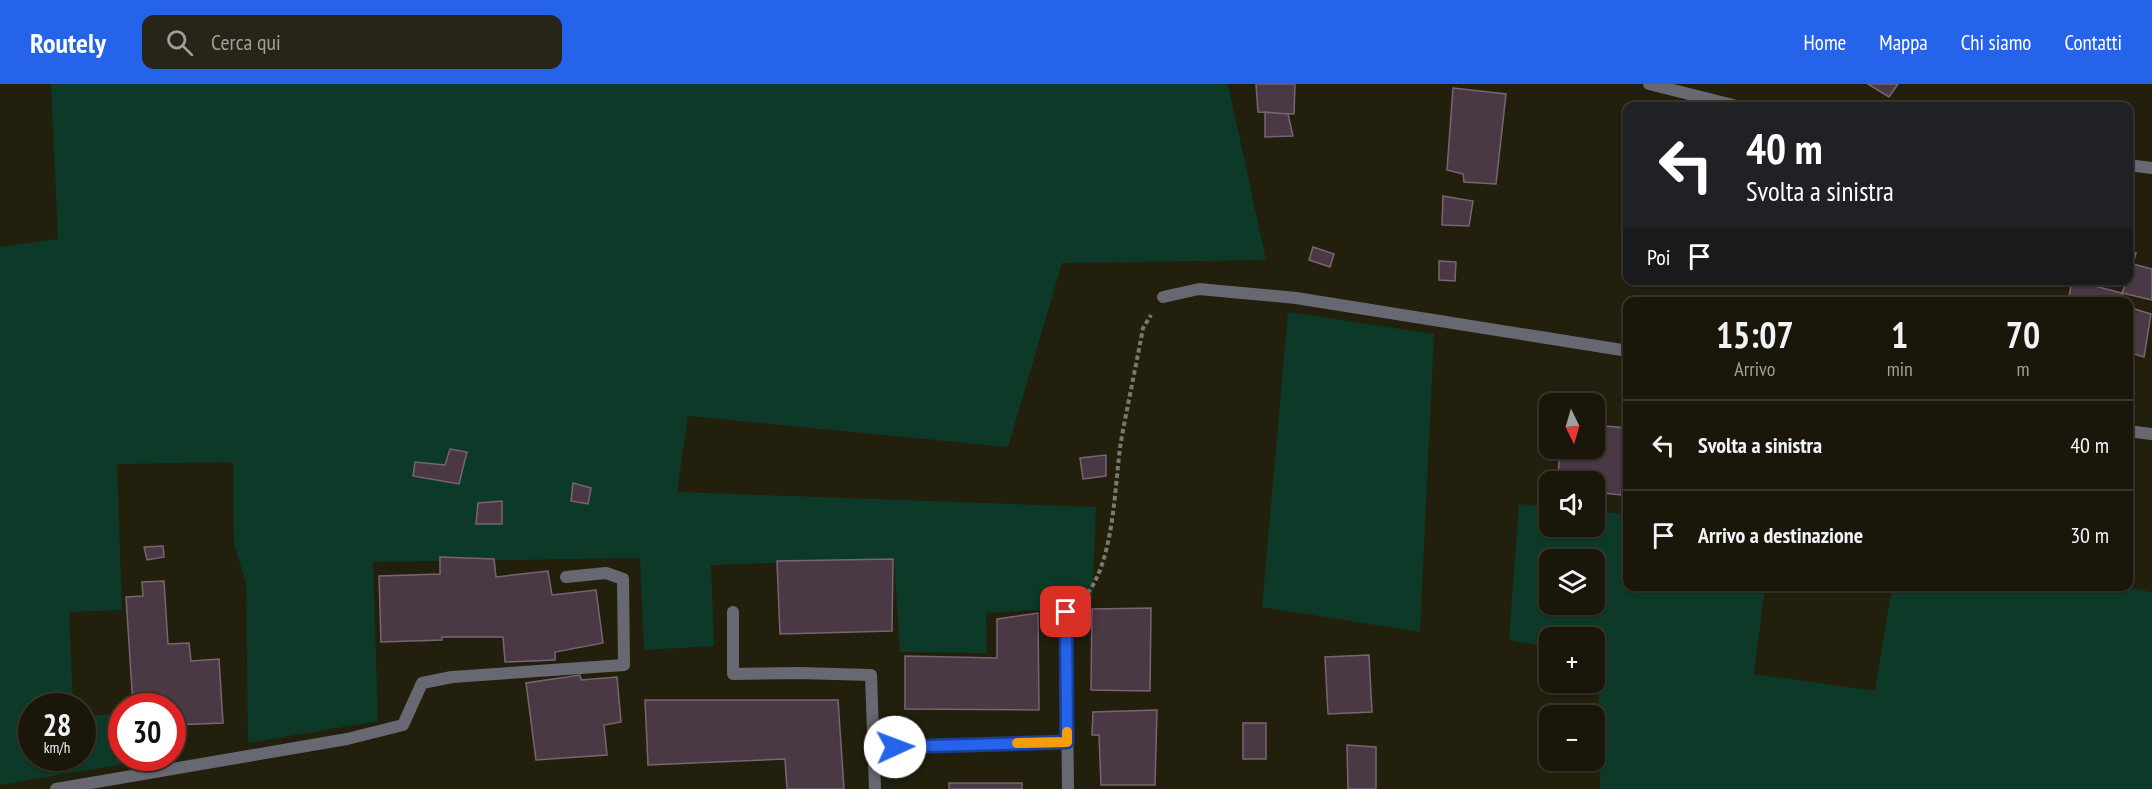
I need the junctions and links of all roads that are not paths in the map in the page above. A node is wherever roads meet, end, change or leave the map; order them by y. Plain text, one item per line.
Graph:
1 (1649, 84) edge
2 (1721, 102) edge
3 (2133, 166) edge
4 (2152, 168) edge
5 (1163, 297) road end
6 (1623, 350) edge
7 (2133, 432) edge
8 (2152, 434) edge
9 (566, 577) dead end
10 (734, 612) dead end
11 (1066, 612) road end
12 (1067, 742) junction
13 (873, 748) junction
14 (56, 789) edge
15 (875, 789) edge
16 (1068, 789) edge

1 - 2 street
3 - 4 street
5 - 6 street
7 - 8 street
9 - 14 street
10 - 13 street
11 - 12 street
12 - 13 street
12 - 16 street
13 - 15 street

